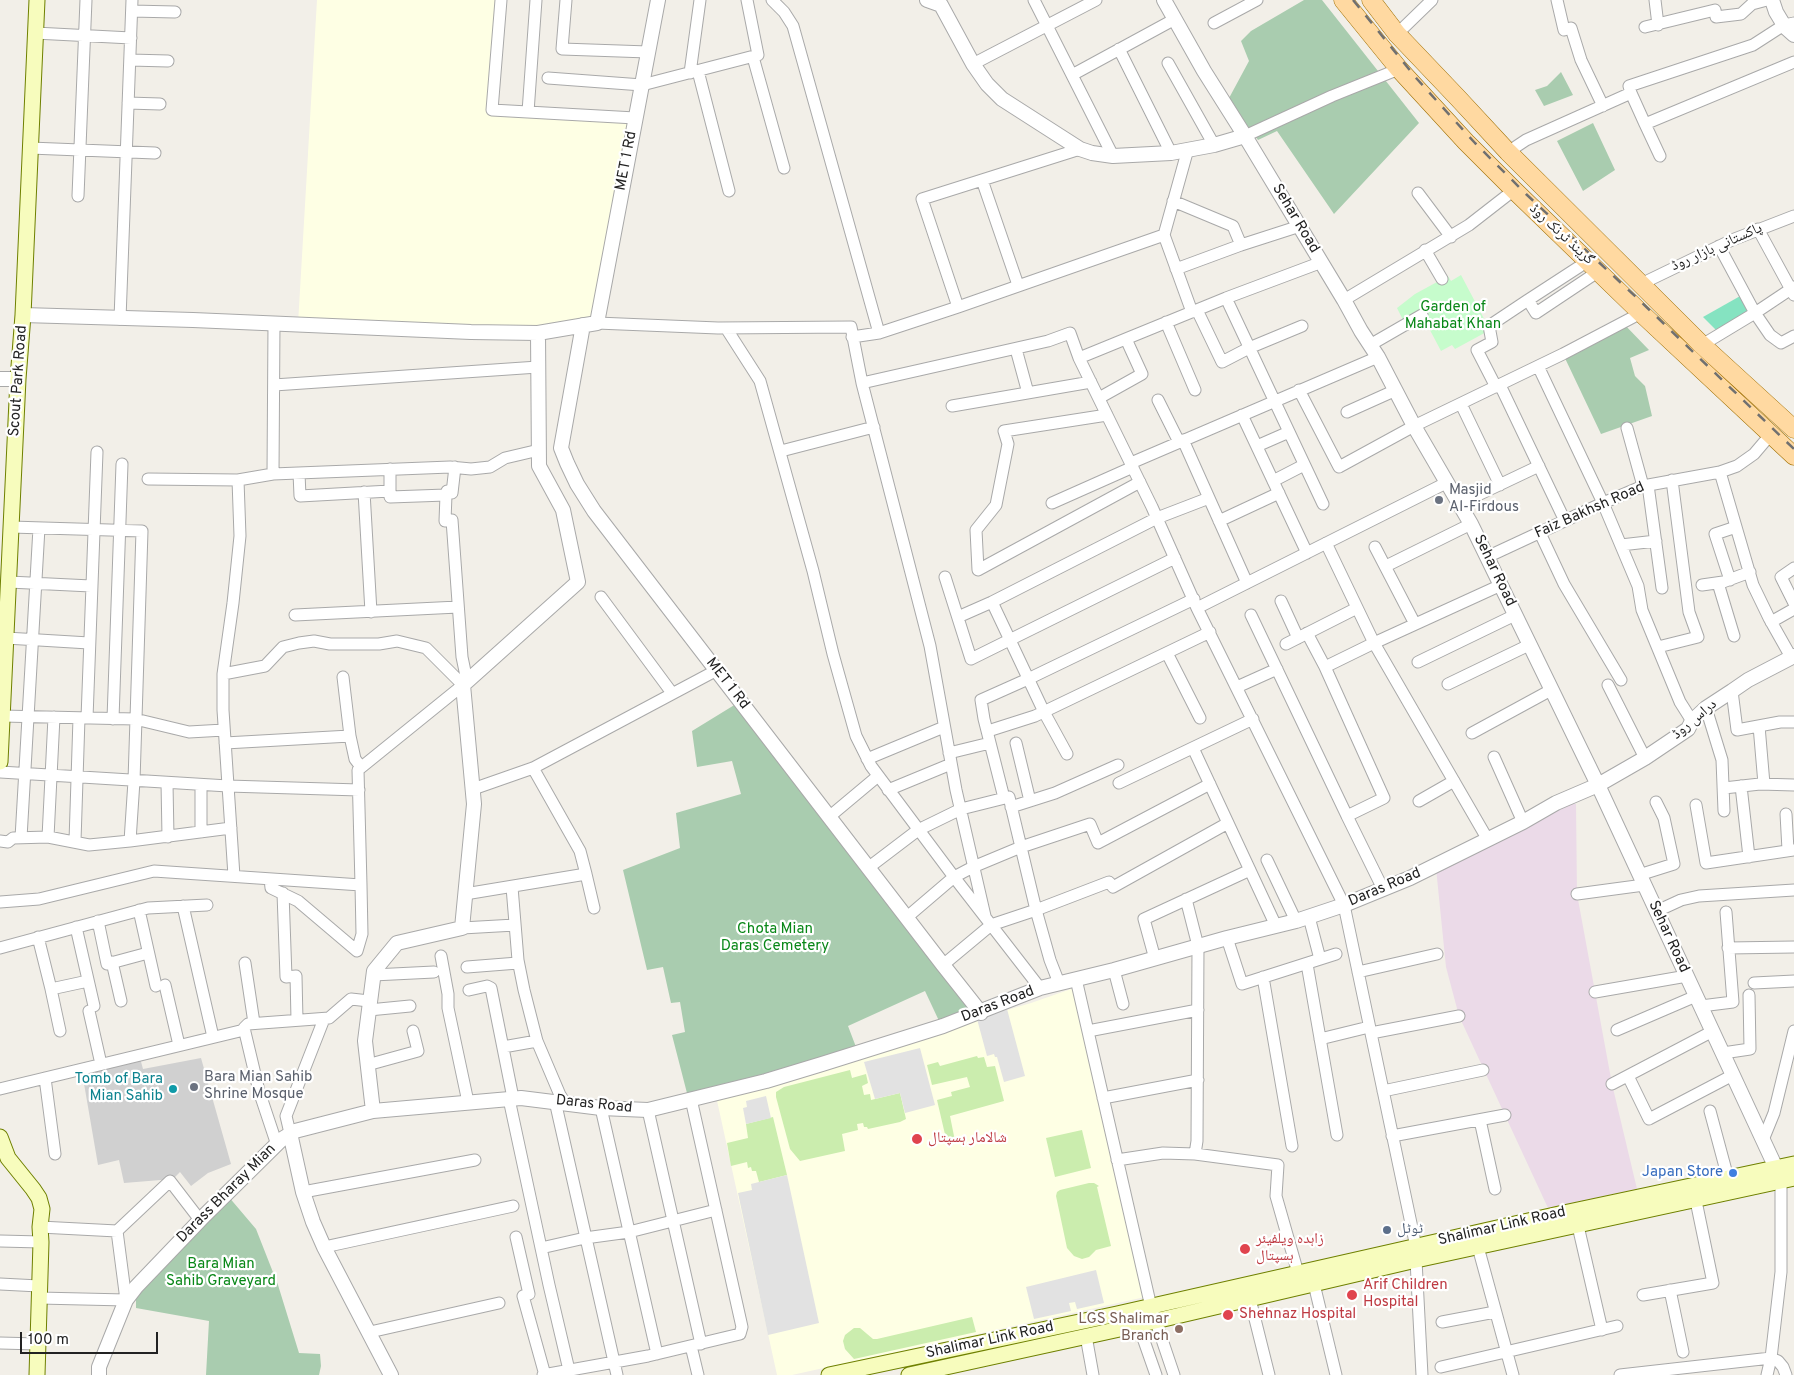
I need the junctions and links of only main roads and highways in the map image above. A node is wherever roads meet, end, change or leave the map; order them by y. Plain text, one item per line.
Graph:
1 (37, 0) edge
2 (1343, 0) edge
3 (1371, 0) edge
4 (1794, 429) edge
5 (1794, 456) edge
6 (6, 587) edge
7 (0, 762) edge
8 (0, 1136) edge
9 (1794, 1164) edge
10 (1784, 1176) edge
11 (1618, 1201) junction
12 (1622, 1217) junction
13 (1416, 1253) junction
14 (1153, 1314) junction
15 (1136, 1317) junction
16 (37, 1375) edge
17 (829, 1375) edge
18 (911, 1375) edge

1 - 6 main road, Scout Park Road
2 - 5 main road, گرینڈ ٹرنک روڈ
3 - 4 main road, گرینڈ ٹرنک روڈ
6 - 7 main road, Scout Park Road
8 - 16 main road
9 - 10 main road, Shalimar Link Road
10 - 11 main road, Shalimar Link Road
10 - 12 main road, Shalimar Link Road
11 - 12 main road
11 - 13 main road, Shalimar Link Road
12 - 13 main road, Shalimar Link Road
13 - 14 main road, Shalimar Link Road
13 - 14 main road, Shalimar Link Road
14 - 15 main road, Shalimar Link Road
15 - 17 main road, Shalimar Link Road
15 - 18 main road, Shalimar Link Road

